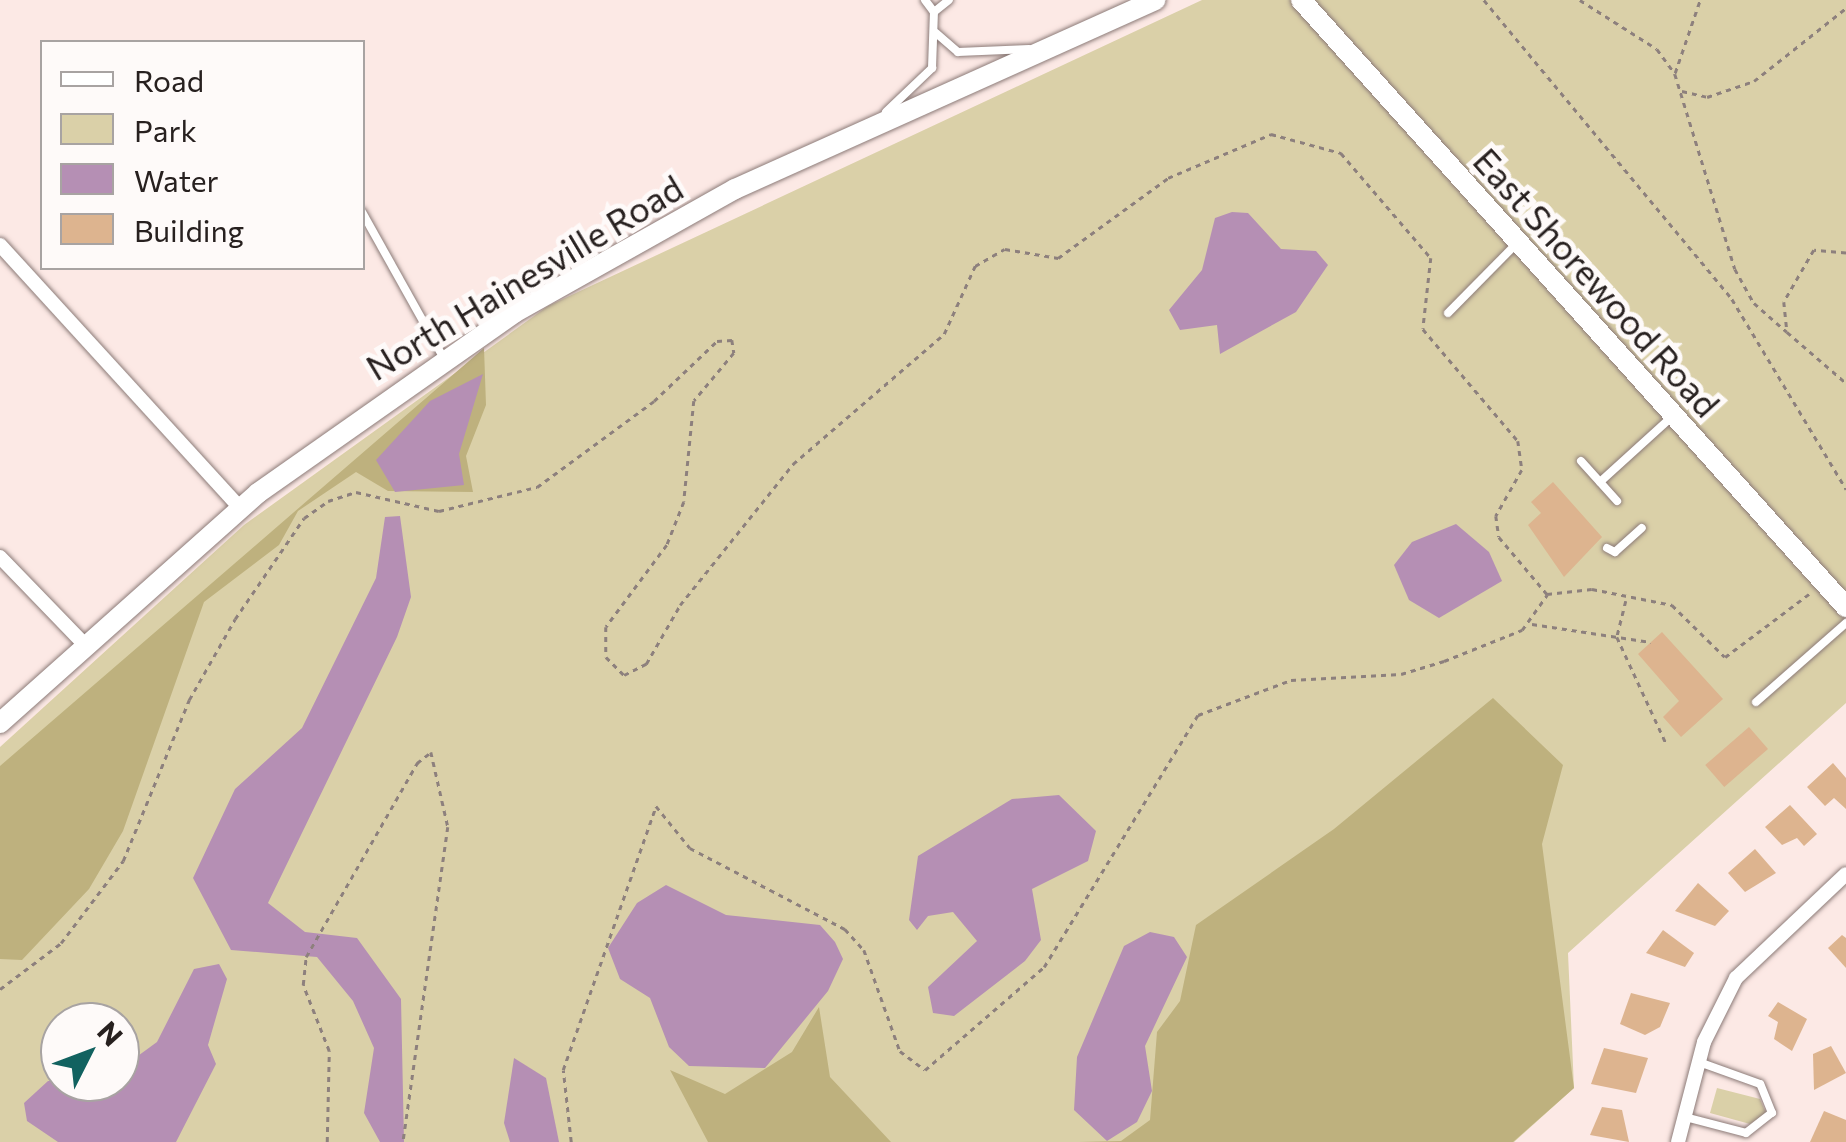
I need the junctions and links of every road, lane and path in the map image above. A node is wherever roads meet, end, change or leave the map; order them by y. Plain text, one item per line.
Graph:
1 (925, 0) edge
2 (950, 0) edge
3 (1155, 0) edge
4 (1301, 0) edge
5 (1484, 0) edge
6 (1580, 0) edge
7 (1700, 0) edge
8 (1846, 8) edge
9 (934, 12) junction
10 (936, 33) junction
11 (1045, 50) junction
12 (1675, 74) junction
13 (1682, 91) junction
14 (860, 132) junction
15 (366, 226) edge
16 (1518, 242) junction
17 (0, 245) edge
18 (1846, 253) edge
19 (1448, 313) dead end
20 (1787, 332) junction
21 (444, 359) junction
22 (1846, 383) edge
23 (1674, 415) junction
24 (1581, 461) dead end
25 (1600, 482) junction
26 (1846, 489) edge
27 (1617, 501) dead end
28 (241, 509) junction
29 (1642, 528) dead end
30 (1607, 548) dead end
31 (0, 557) edge
32 (1547, 594) junction
33 (1627, 600) junction
34 (1846, 606) edge
35 (1783, 618) dead end
36 (1846, 623) edge
37 (1531, 624) junction
38 (1617, 636) junction
39 (1651, 642) dead end
40 (86, 646) junction
41 (1756, 702) dead end
42 (0, 723) edge
43 (1667, 744) dead end
44 (1846, 874) edge
45 (0, 989) edge
46 (1699, 1062) junction
47 (1684, 1118) junction
48 (405, 1140) edge
49 (327, 1142) edge
50 (570, 1142) edge
51 (1678, 1142) edge

1 - 9 lane
2 - 9 lane
3 - 11 main road, North Hainesville Road
4 - 16 main road, East Shorewood Road
5 - 26 path
6 - 12 path
7 - 12 path
8 - 13 path
9 - 10 lane
10 - 11 lane
10 - 14 lane
11 - 14 main road, North Hainesville Road
12 - 13 path
13 - 20 path
14 - 21 main road, North Hainesville Road
15 - 21 lane
16 - 19 lane
16 - 23 main road, East Shorewood Road
17 - 28 street
18 - 20 path
20 - 22 path
21 - 28 main road, North Hainesville Road
23 - 25 lane
23 - 34 main road, East Shorewood Road
24 - 25 lane
25 - 27 lane
28 - 40 main road, North Hainesville Road
29 - 30 lane
31 - 40 street
32 - 33 path
32 - 37 path
32 - 45 path
33 - 35 path
33 - 38 path
36 - 41 lane
37 - 38 path
37 - 50 path
38 - 39 path
38 - 43 path
40 - 42 main road, North Hainesville Road
44 - 46 street
46 - 47 street
46 - 47 lane
47 - 51 street
48 - 49 path

